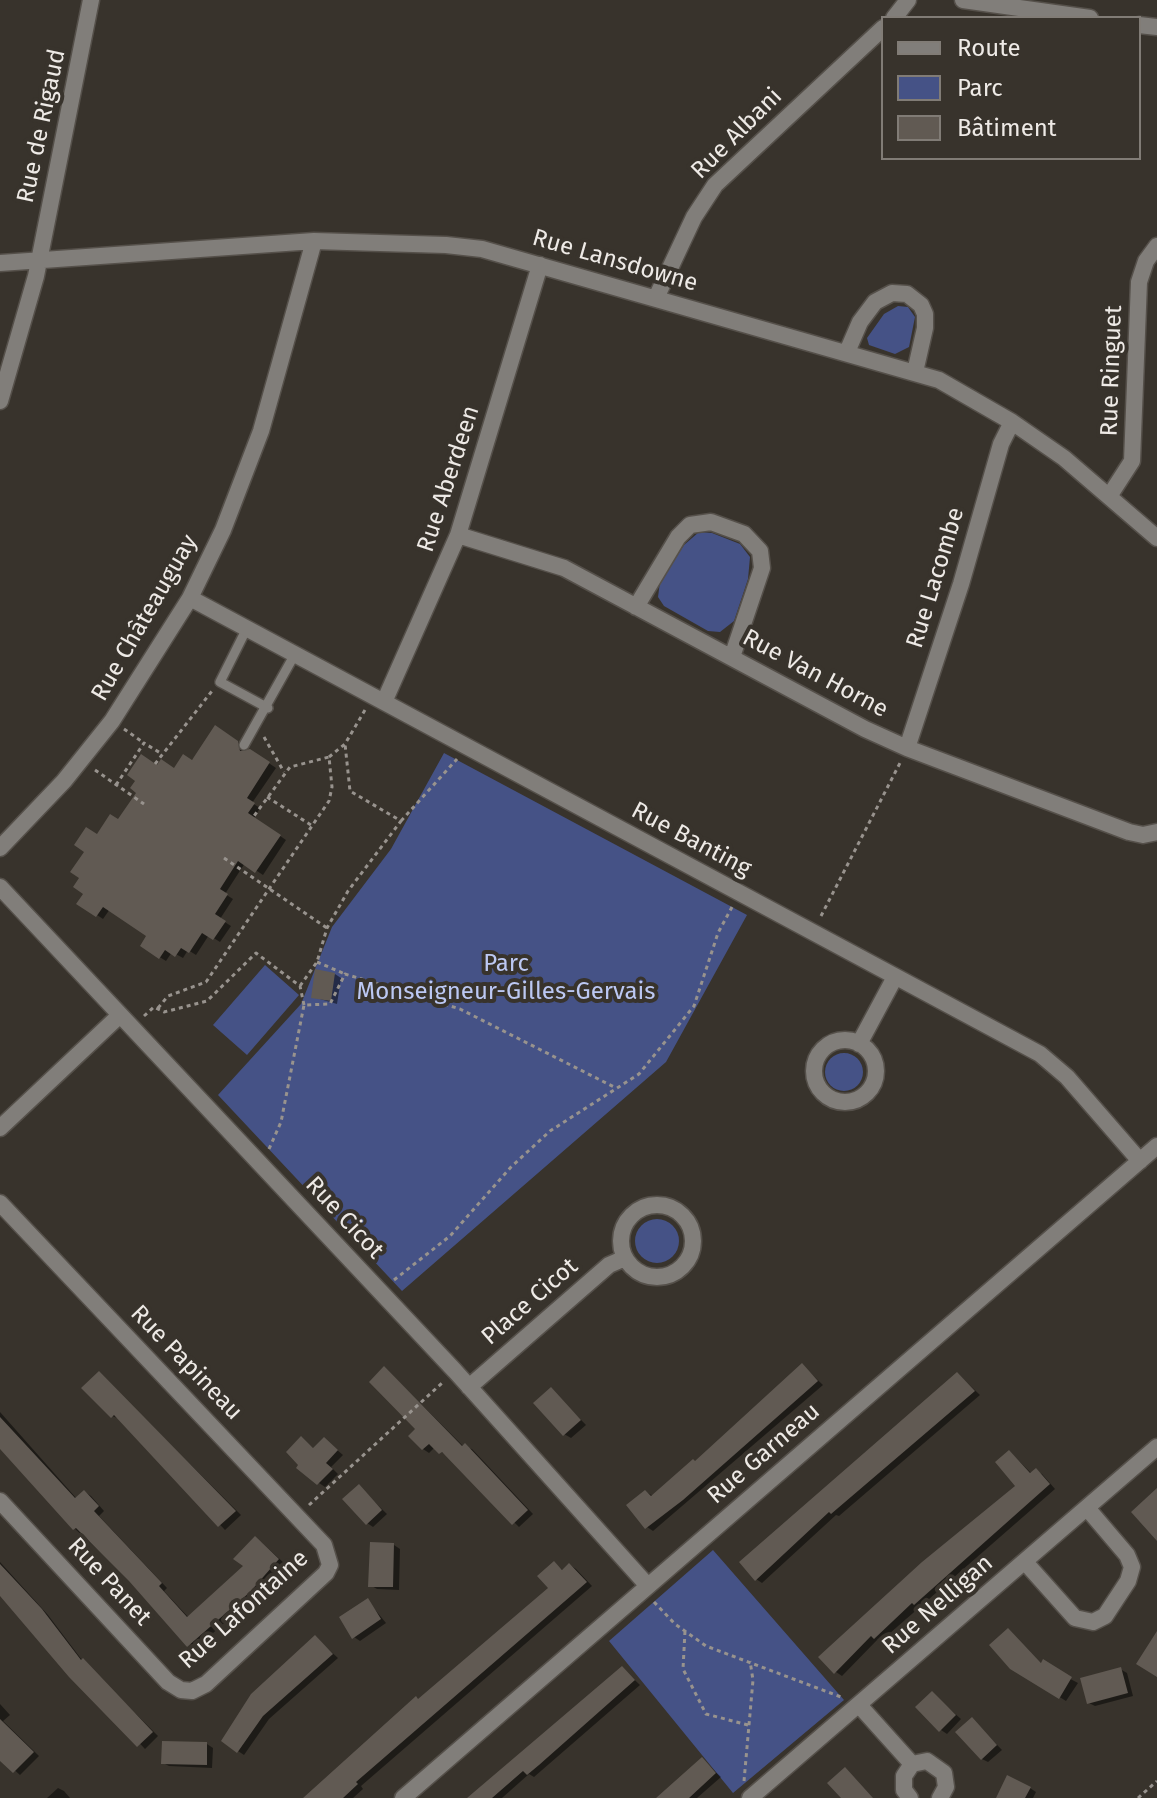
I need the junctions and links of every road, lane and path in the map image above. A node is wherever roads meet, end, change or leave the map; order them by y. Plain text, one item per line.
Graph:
1 (91, 0) edge
2 (908, 0) edge
3 (963, 0) edge
4 (896, 16) edge
5 (1076, 16) edge
6 (881, 30) edge
7 (314, 241) junction
8 (1157, 246) edge
9 (39, 260) junction
10 (0, 263) edge
11 (540, 265) junction
12 (656, 298) junction
13 (847, 352) junction
14 (915, 372) junction
15 (0, 401) edge
16 (1012, 422) junction
17 (1110, 495) junction
18 (458, 535) junction
19 (1157, 538) edge
20 (190, 598) junction
21 (636, 607) junction
22 (247, 628) junction
23 (295, 654) junction
24 (732, 657) junction
25 (220, 682) junction
26 (384, 702) junction
27 (268, 708) junction
28 (365, 708) dead end
29 (123, 729) dead end
30 (255, 731) junction
31 (144, 743) junction
32 (345, 744) junction
33 (244, 745) dead end
34 (162, 754) junction
35 (904, 755) junction
36 (329, 757) junction
37 (458, 758) dead end
38 (155, 764) dead end
39 (92, 768) dead end
40 (284, 772) junction
41 (116, 785) junction
42 (267, 797) junction
43 (144, 804) dead end
44 (254, 816) dead end
45 (401, 821) junction
46 (312, 826) junction
47 (1157, 832) edge
48 (0, 848) edge
49 (224, 858) dead end
50 (0, 887) edge
51 (269, 889) junction
52 (733, 906) dead end
53 (819, 920) dead end
54 (327, 928) junction
55 (317, 962) junction
56 (345, 974) junction
57 (895, 977) junction
58 (300, 986) junction
59 (304, 1005) junction
60 (158, 1008) junction
61 (120, 1015) junction
62 (143, 1017) dead end
63 (859, 1044) dead end
64 (616, 1088) junction
65 (0, 1128) edge
66 (1157, 1146) edge
67 (268, 1151) dead end
68 (1140, 1161) junction
69 (0, 1203) edge
70 (625, 1258) junction
71 (391, 1282) dead end
72 (446, 1380) dead end
73 (469, 1387) junction
74 (1157, 1447) edge
75 (0, 1501) edge
76 (1087, 1508) junction
77 (298, 1516) junction
78 (330, 1561) joint
79 (1025, 1562) junction
80 (645, 1588) junction
81 (685, 1631) junction
82 (750, 1661) junction
83 (186, 1691) joint
84 (859, 1705) junction
85 (748, 1725) junction
86 (912, 1764) junction
87 (1157, 1781) edge
88 (747, 1791) edge
89 (403, 1798) edge
90 (910, 1798) edge
91 (940, 1798) edge
92 (1138, 1798) edge

1 - 9 street, Rue de Rigaud
2 - 4 street
3 - 5 street
6 - 12 street, Rue Albani
7 - 9 street, Rue Lansdowne
7 - 11 street, Rue Lansdowne
7 - 20 street, Rue Châteauguay
8 - 17 street, Rue Ringuet
9 - 10 street, Rue Lansdowne
9 - 15 street, Rue de Rigaud
11 - 12 street, Rue Lansdowne
11 - 18 street, Rue Aberdeen
12 - 13 street, Rue Lansdowne
13 - 14 street, Rue Lansdowne
13 - 14 street
14 - 16 street, Rue Lansdowne
16 - 17 street, Rue Lansdowne
16 - 35 street, Rue Lacombe
17 - 19 street, Rue Lansdowne
18 - 21 street, Rue Van Horne
18 - 26 street, Rue Aberdeen
20 - 22 street, Rue Banting
20 - 48 street, Rue Châteauguay
21 - 24 street, Rue Van Horne
21 - 24 street
22 - 23 street, Rue Banting
22 - 25 lane
23 - 26 street, Rue Banting
23 - 27 lane
24 - 35 street, Rue Van Horne
25 - 27 lane
25 - 34 path
26 - 57 street, Rue Banting
27 - 30 lane
28 - 32 path
29 - 31 path
30 - 33 lane
30 - 40 path
31 - 34 path
31 - 41 path
32 - 36 path
32 - 45 path
34 - 38 path
35 - 47 street, Rue Van Horne
35 - 53 path
36 - 40 path
36 - 46 path
37 - 45 path
39 - 41 path
40 - 42 path
41 - 43 path
42 - 44 path
42 - 46 path
45 - 54 path
46 - 51 path
49 - 51 path
50 - 61 street, Rue Cicot
51 - 54 path
51 - 60 path
52 - 64 path
54 - 55 path
55 - 56 path
55 - 58 path
56 - 59 path
56 - 64 path
57 - 63 street
57 - 68 street, Rue Banting
58 - 59 path
58 - 60 path
59 - 67 path
60 - 62 path
61 - 65 street
61 - 73 street, Rue Cicot
64 - 71 path
66 - 68 street, Rue Garneau
68 - 80 street, Rue Garneau
69 - 77 street, Rue Papineau
70 - 70 street
70 - 73 street, Place Cicot
72 - 77 path
73 - 80 street, Rue Cicot
74 - 76 street, Rue Nelligan
75 - 83 street, Rue Panet
76 - 79 street, Rue Nelligan
76 - 79 street
77 - 78 street, Rue Papineau
78 - 83 street, Rue Lafontaine
79 - 84 street, Rue Nelligan
80 - 81 path
80 - 89 street, Rue Garneau
81 - 82 path
81 - 85 path
82 - 84 path
82 - 85 path
84 - 86 street
84 - 88 street, Rue Nelligan
85 - 88 path
86 - 90 street
86 - 91 street
87 - 92 path

